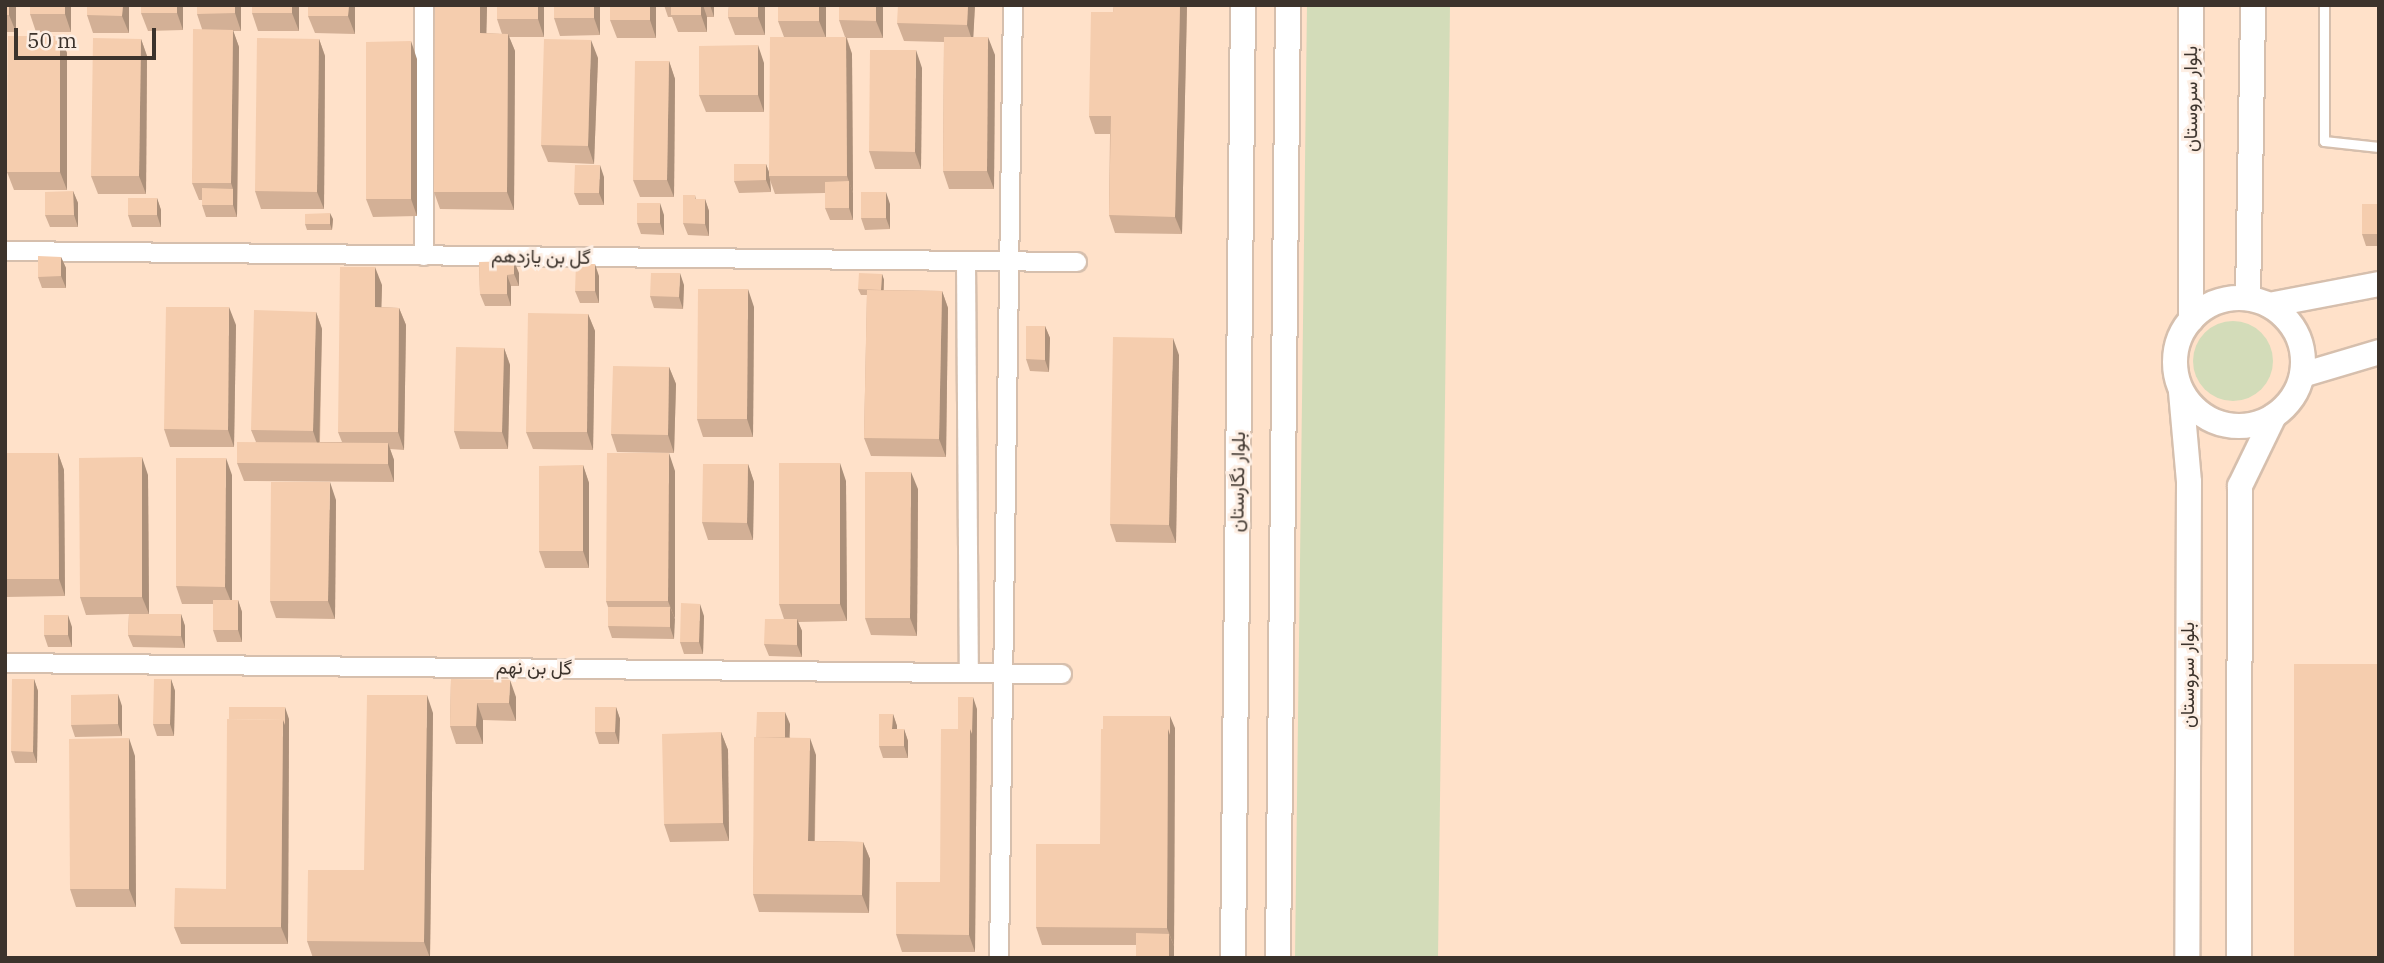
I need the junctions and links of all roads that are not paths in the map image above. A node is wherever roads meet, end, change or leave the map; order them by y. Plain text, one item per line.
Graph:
1 (424, 5) edge
2 (1013, 5) edge
3 (1243, 5) edge
4 (1288, 5) edge
5 (2191, 5) edge
6 (2253, 5) edge
7 (2324, 5) edge
8 (2379, 147) edge
9 (5, 251) edge
10 (424, 256) junction
11 (967, 261) junction
12 (1009, 262) junction
13 (1077, 262) dead end
14 (2379, 284) edge
15 (2259, 302) junction
16 (2191, 320) junction
17 (2379, 352) edge
18 (2302, 376) junction
19 (2181, 392) junction
20 (2274, 416) junction
21 (5, 663) edge
22 (969, 672) junction
23 (1003, 673) junction
24 (1062, 674) dead end
25 (999, 958) edge
26 (1233, 958) edge
27 (1278, 958) edge
28 (2188, 958) edge
29 (2239, 958) edge

1 - 10 street
2 - 12 street
3 - 26 street, بلوار نگارستان
4 - 27 street
5 - 16 street, بلوار سروستان
6 - 15 street
7 - 8 lane
9 - 10 street, گل بن یازدهم
10 - 11 street, گل بن یازدهم
11 - 12 street, گل بن یازدهم
11 - 22 street
12 - 13 street, گل بن یازدهم
12 - 23 street
14 - 15 street
15 - 16 street
15 - 18 street
16 - 19 street
17 - 18 street
18 - 20 street
19 - 20 street
19 - 28 street, بلوار سروستان
20 - 29 street
21 - 22 street, گل بن نهم
22 - 23 street, گل بن نهم
23 - 24 street, گل بن نهم
23 - 25 street

